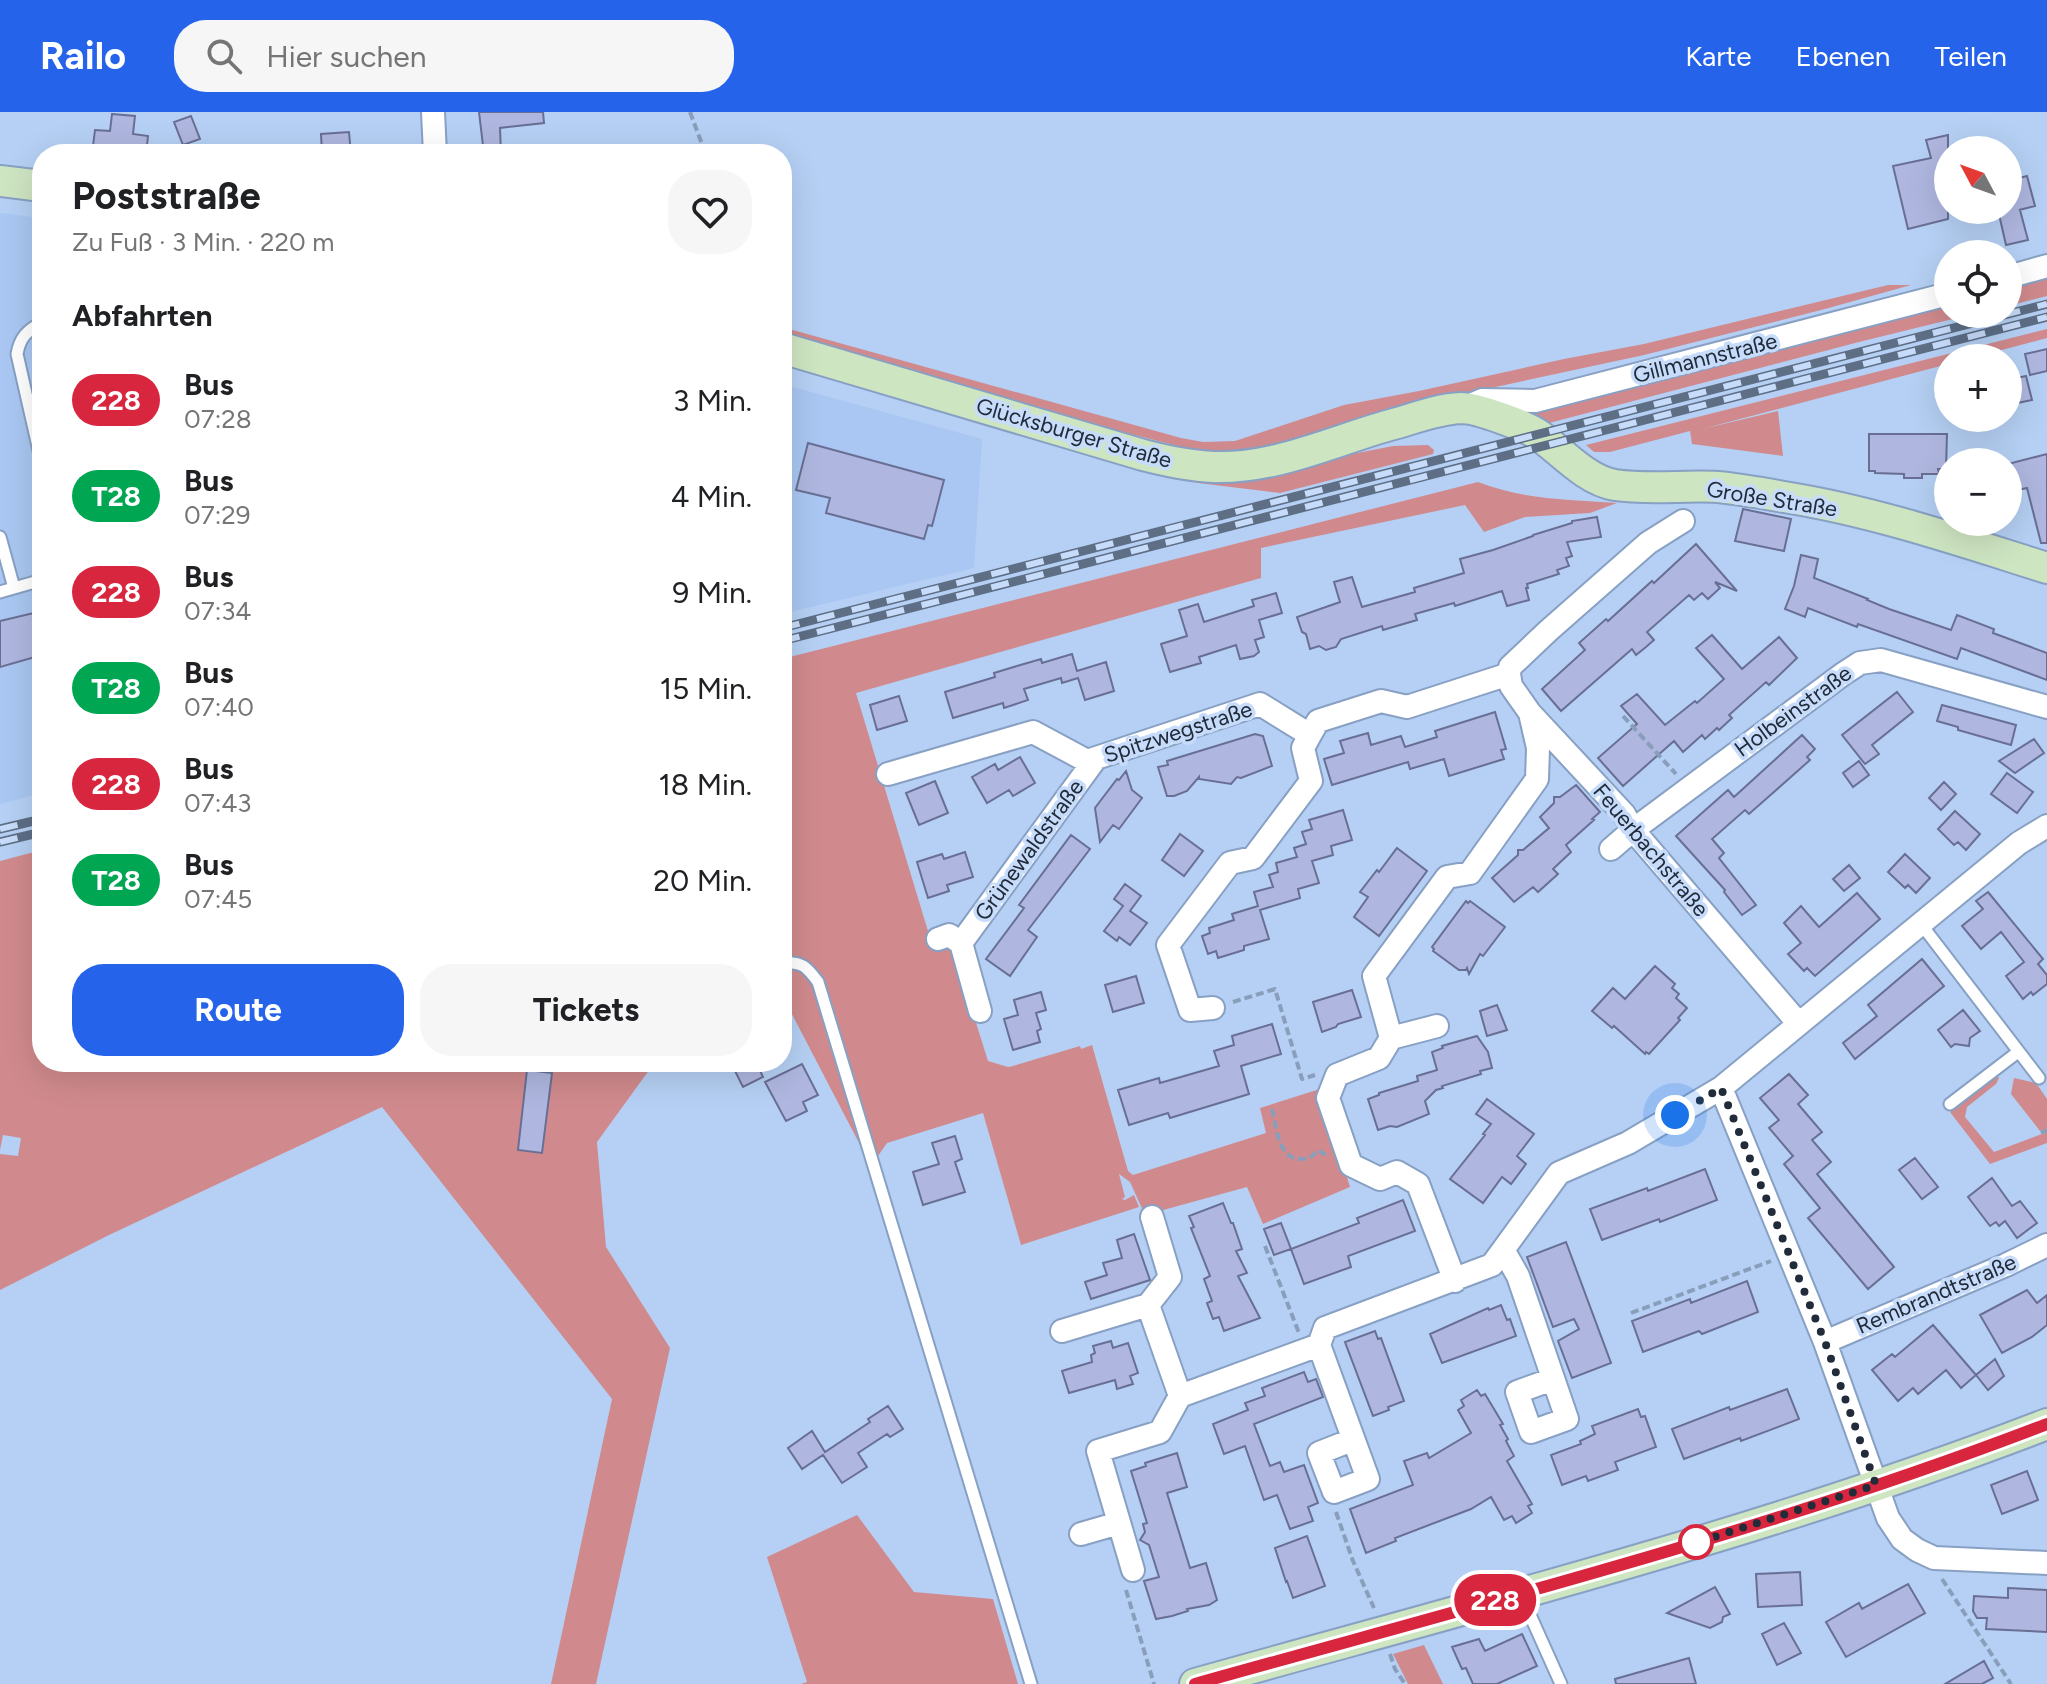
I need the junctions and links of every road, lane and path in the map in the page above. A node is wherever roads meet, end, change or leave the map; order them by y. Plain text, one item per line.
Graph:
1 (433, 112) edge
2 (690, 112) edge
3 (435, 144) edge
4 (702, 144) dead end
5 (0, 181) edge
6 (32, 185) edge
7 (2047, 266) edge
8 (2022, 273) edge
9 (1934, 298) edge
10 (32, 329) edge
11 (792, 351) edge
12 (1461, 408) junction
13 (32, 420) edge
14 (1683, 521) dead end
15 (0, 537) edge
16 (2047, 568) edge
17 (32, 583) edge
18 (14, 588) junction
19 (0, 592) edge
20 (1509, 674) junction
21 (2047, 707) edge
22 (1530, 713) junction
23 (1623, 716) dead end
24 (1310, 735) junction
25 (1096, 758) junction
26 (888, 774) dead end
27 (1689, 789) junction
28 (2047, 826) edge
29 (1633, 830) junction
30 (1611, 849) dead end
31 (1921, 924) junction
32 (938, 939) dead end
33 (961, 943) junction
34 (792, 962) edge
35 (1213, 1008) joint
36 (980, 1011) dead end
37 (1799, 1024) junction
38 (1437, 1026) dead end
39 (1391, 1038) junction
40 (2018, 1052) junction
41 (1337, 1075) junction
42 (2039, 1078) dead end
43 (1721, 1088) junction
44 (1950, 1104) dead end
45 (1272, 1109) dead end
46 (2047, 1130) edge
47 (2041, 1133) dead end
48 (1347, 1153) junction
49 (1152, 1217) dead end
50 (2047, 1245) edge
51 (1265, 1246) dead end
52 (1504, 1251) junction
53 (1789, 1254) junction
54 (1455, 1281) junction
55 (1148, 1305) junction
56 (1631, 1313) dead end
57 (1062, 1331) dead end
58 (1825, 1342) junction
59 (1312, 1347) junction
60 (1553, 1379) dead end
61 (1180, 1396) junction
62 (2047, 1424) edge
63 (1352, 1440) junction
64 (1876, 1485) junction
65 (1334, 1492) junction
66 (1119, 1523) junction
67 (1081, 1534) dead end
68 (1934, 1558) junction
69 (2047, 1563) edge
70 (1131, 1564) joint
71 (1520, 1593) junction
72 (1384, 1631) junction
73 (1031, 1684) edge
74 (1154, 1684) edge
75 (1195, 1684) edge
76 (1405, 1684) edge
77 (1561, 1684) edge
78 (2011, 1684) edge

1 - 3 street
2 - 4 path
5 - 6 main road
7 - 8 street
9 - 12 street, Gillmannstraße
10 - 13 lane
11 - 12 main road, Glücksburger Straße
12 - 16 main road, Große Straße
14 - 20 street
15 - 18 lane
17 - 18 lane
18 - 19 lane
20 - 22 street, Feuerbachstraße
20 - 24 street
21 - 27 street, Holbeinstraße
22 - 29 street, Feuerbachstraße
22 - 39 street
23 - 27 path
24 - 25 street, Spitzwegstraße
24 - 35 street
25 - 26 street, Spitzwegstraße
25 - 33 street, Grünewaldstraße
27 - 29 street, Holbeinstraße
28 - 31 street
29 - 30 street, Holbeinstraße
29 - 37 street, Feuerbachstraße
31 - 37 street
31 - 40 lane
32 - 33 street, Grünewaldstraße
33 - 36 street, Grünewaldstraße
34 - 73 lane
35 - 41 path
37 - 43 street
38 - 39 street
39 - 41 street
40 - 42 lane
40 - 44 lane
41 - 48 street
43 - 52 street
43 - 53 street
45 - 48 path
46 - 47 path
48 - 54 street
49 - 55 street
50 - 58 street, Rembrandtstraße
51 - 59 path
52 - 54 street
52 - 60 street
53 - 56 path
53 - 58 street
54 - 59 street
55 - 57 street
55 - 61 street
58 - 64 street
59 - 61 street
59 - 63 street
61 - 66 street
62 - 64 main road
63 - 65 street
63 - 65 street
64 - 68 street
64 - 71 main road
65 - 72 path
66 - 67 street
66 - 70 street
68 - 69 street
68 - 78 path
70 - 74 path
71 - 72 main road
71 - 77 lane
72 - 75 main road
72 - 76 path

